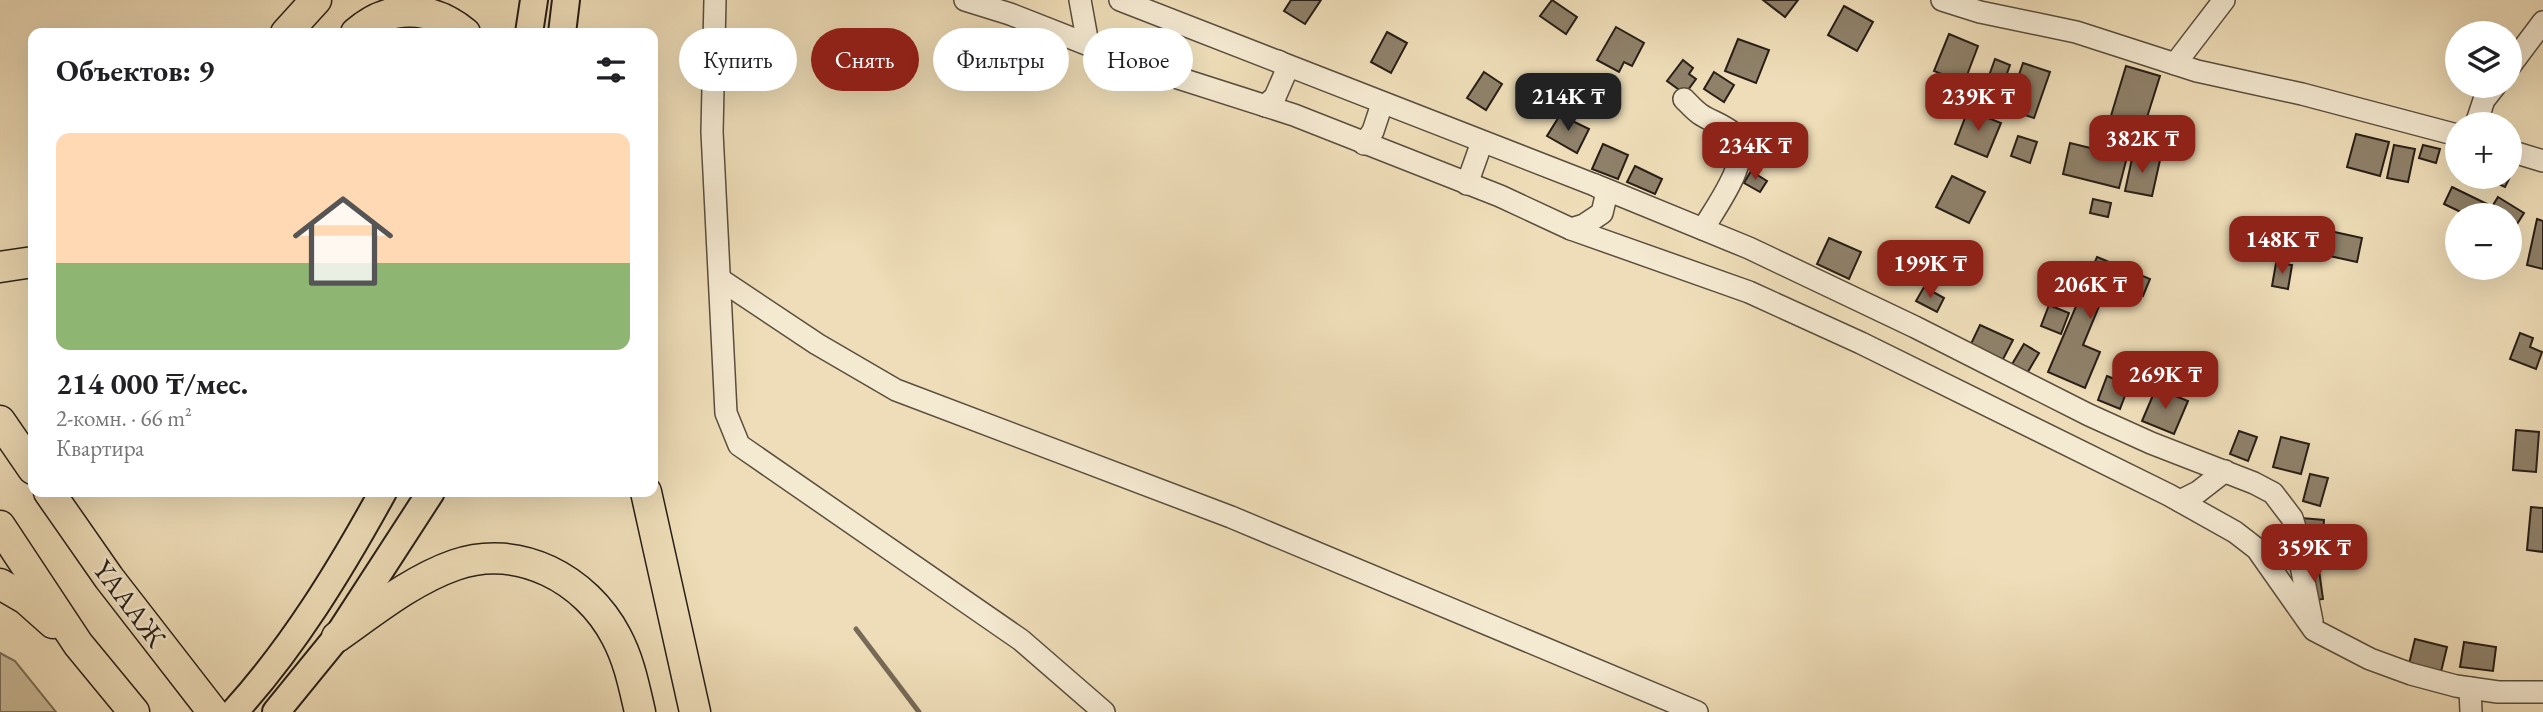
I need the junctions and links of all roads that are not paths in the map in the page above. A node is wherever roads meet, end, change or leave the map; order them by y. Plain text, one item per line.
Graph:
1 (316, 0) edge
2 (534, 0) edge
3 (566, 0) edge
4 (715, 0) edge
5 (965, 0) edge
6 (1080, 0) edge
7 (1120, 0) edge
8 (1942, 0) edge
9 (2224, 0) edge
10 (2543, 23) edge
11 (291, 28) edge
12 (363, 28) edge
13 (458, 28) edge
14 (530, 28) edge
15 (563, 28) edge
16 (1085, 28) edge
17 (1083, 42) edge
18 (2522, 50) edge
19 (1279, 61) junction
20 (2175, 64) junction
21 (1193, 82) edge
22 (1684, 99) dead end
23 (1377, 101) junction
24 (1265, 106) junction
25 (2445, 132) edge
26 (1482, 142) junction
27 (1364, 144) junction
28 (2522, 155) edge
29 (2543, 161) edge
30 (1467, 184) junction
31 (1594, 185) junction
32 (1571, 229) junction
33 (1703, 229) junction
34 (28, 263) edge
35 (0, 267) edge
36 (721, 279) junction
37 (1821, 282) junction
38 (1808, 319) junction
39 (0, 422) edge
40 (28, 462) edge
41 (2225, 471) junction
42 (53, 497) edge
43 (77, 497) edge
44 (380, 497) edge
45 (428, 497) edge
46 (647, 497) edge
47 (2180, 501) junction
48 (0, 526) edge
49 (2257, 549) junction
50 (2299, 556) junction
51 (0, 584) edge
52 (127, 599) junction
53 (2314, 630) junction
54 (337, 637) junction
55 (78, 644) junction
56 (2470, 688) junction
57 (2543, 692) edge
58 (126, 702) edge
59 (213, 712) edge
60 (234, 712) edge
61 (276, 712) edge
62 (640, 712) edge
63 (695, 712) edge
64 (1104, 712) edge
65 (1697, 712) edge
66 (2471, 712) edge

1 - 11 highway
2 - 14 main road
3 - 15 main road
4 - 36 street
5 - 17 street
6 - 16 street
7 - 19 street
8 - 20 street
9 - 20 street
10 - 18 street
12 - 13 highway
19 - 23 street
19 - 24 street
20 - 25 street
21 - 24 street
22 - 33 street
23 - 26 street
23 - 27 street
24 - 27 street
26 - 30 street
26 - 31 street
27 - 30 street
28 - 29 street
30 - 32 street
31 - 32 street
31 - 33 street
32 - 38 street
33 - 37 street
34 - 35 highway
36 - 64 street
36 - 65 street
37 - 38 street
37 - 41 street
38 - 47 street
39 - 40 highway
41 - 47 street
41 - 50 street
42 - 52 highway, ҮАААЖ
43 - 52 highway
44 - 60 main road
45 - 54 main road
46 - 63 highway
47 - 49 street
48 - 55 highway
49 - 50 street
49 - 53 street
50 - 53 street
51 - 55 highway
52 - 59 highway, ҮАААЖ
53 - 56 street
54 - 61 main road
54 - 62 highway
55 - 58 highway
56 - 57 street
56 - 66 street

